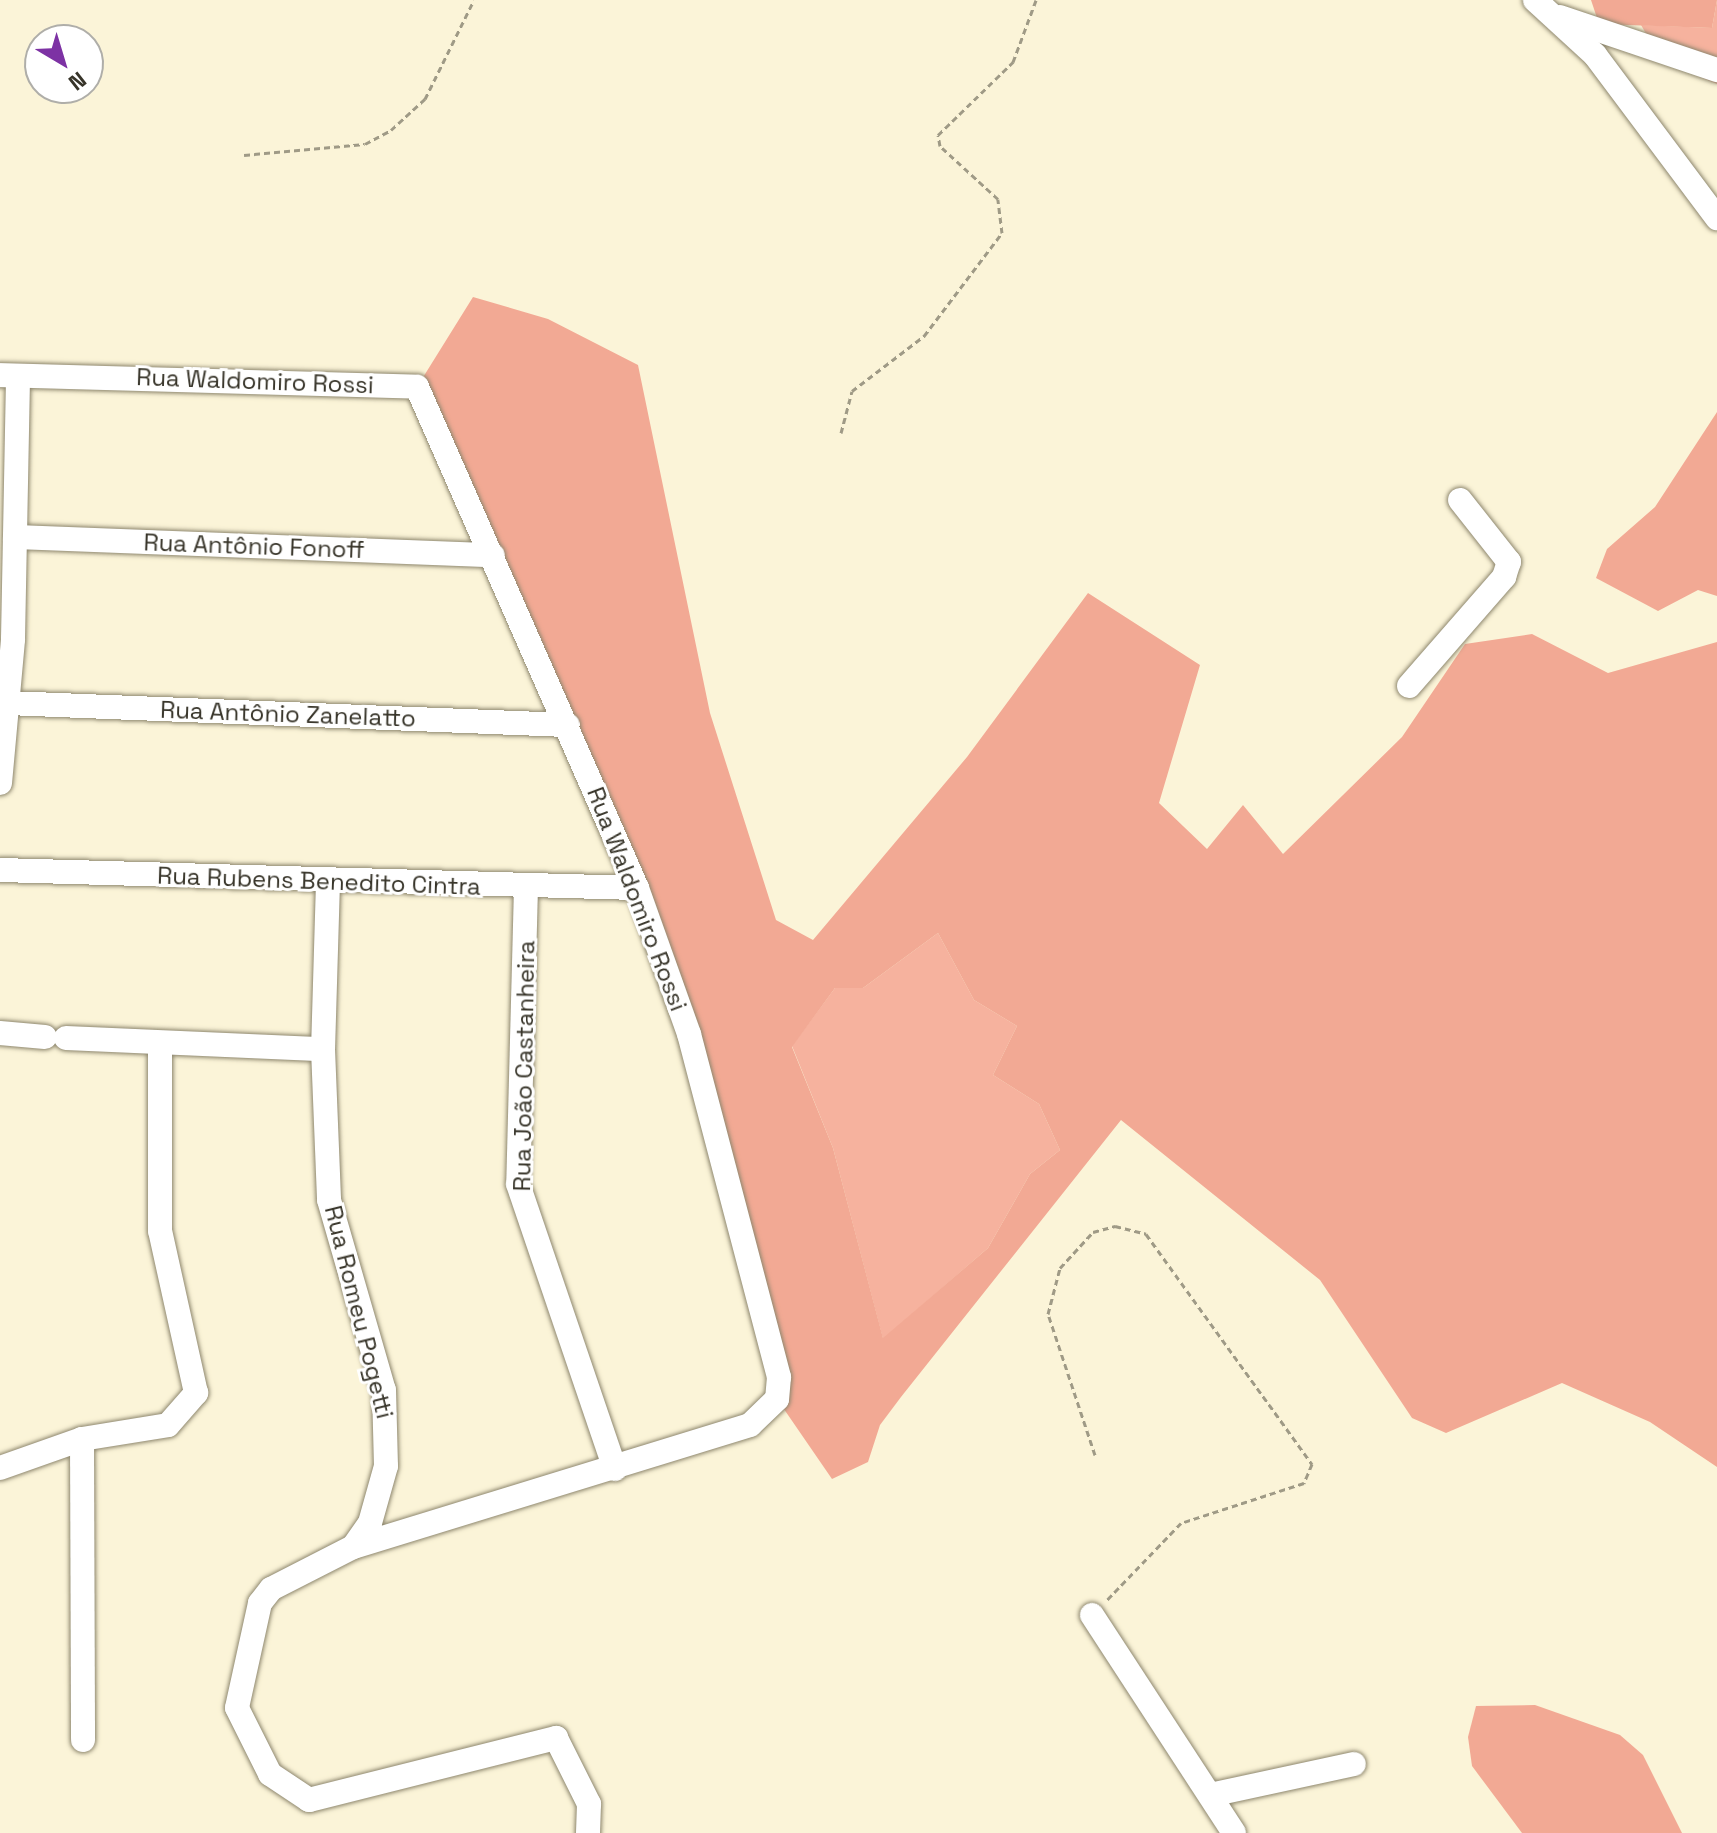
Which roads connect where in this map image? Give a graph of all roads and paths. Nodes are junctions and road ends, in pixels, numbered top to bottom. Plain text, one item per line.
1 (474, 0) edge
2 (1036, 0) edge
3 (1535, 0) edge
4 (1555, 15) junction
5 (1717, 70) edge
6 (244, 155) dead end
7 (1717, 218) edge
8 (9, 375) edge
9 (841, 433) dead end
10 (1460, 500) dead end
11 (15, 537) junction
12 (493, 555) junction
13 (1409, 686) dead end
14 (7, 703) junction
15 (568, 725) junction
16 (0, 783) edge
17 (0, 870) edge
18 (328, 882) junction
19 (526, 887) junction
20 (637, 888) junction
21 (0, 1033) edge
22 (160, 1044) junction
23 (323, 1049) junction
24 (82, 1439) junction
25 (1095, 1455) dead end
26 (0, 1468) edge
27 (615, 1469) junction
28 (353, 1547) junction
29 (1092, 1615) joint
30 (83, 1740) dead end
31 (1354, 1764) dead end
32 (1215, 1794) junction
33 (588, 1833) edge
34 (1234, 1833) edge

1 - 6 path
2 - 9 path
3 - 4 street
4 - 5 street
4 - 7 street
8 - 11 street
8 - 12 street, Rua Waldomiro Rossi
10 - 13 street
11 - 12 street, Rua Antônio Fonoff
11 - 14 street
12 - 15 street, Rua Waldomiro Rossi
14 - 15 street, Rua Antônio Zanelatto
14 - 16 street
15 - 20 street, Rua Waldomiro Rossi
17 - 18 street, Rua Rubens Benedito Cintra
18 - 19 street, Rua Rubens Benedito Cintra
18 - 23 street, Rua Romeu Pogetti
19 - 20 street, Rua Rubens Benedito Cintra
19 - 27 street, Rua João Castanheira
20 - 27 street, Rua Waldomiro Rossi
21 - 22 street
22 - 23 street
22 - 24 street
23 - 28 street, Rua Romeu Pogetti
24 - 26 street
24 - 30 street
25 - 29 path
27 - 28 street, Rua Waldomiro Rossi
28 - 33 street
29 - 32 street
31 - 32 street
32 - 34 street

